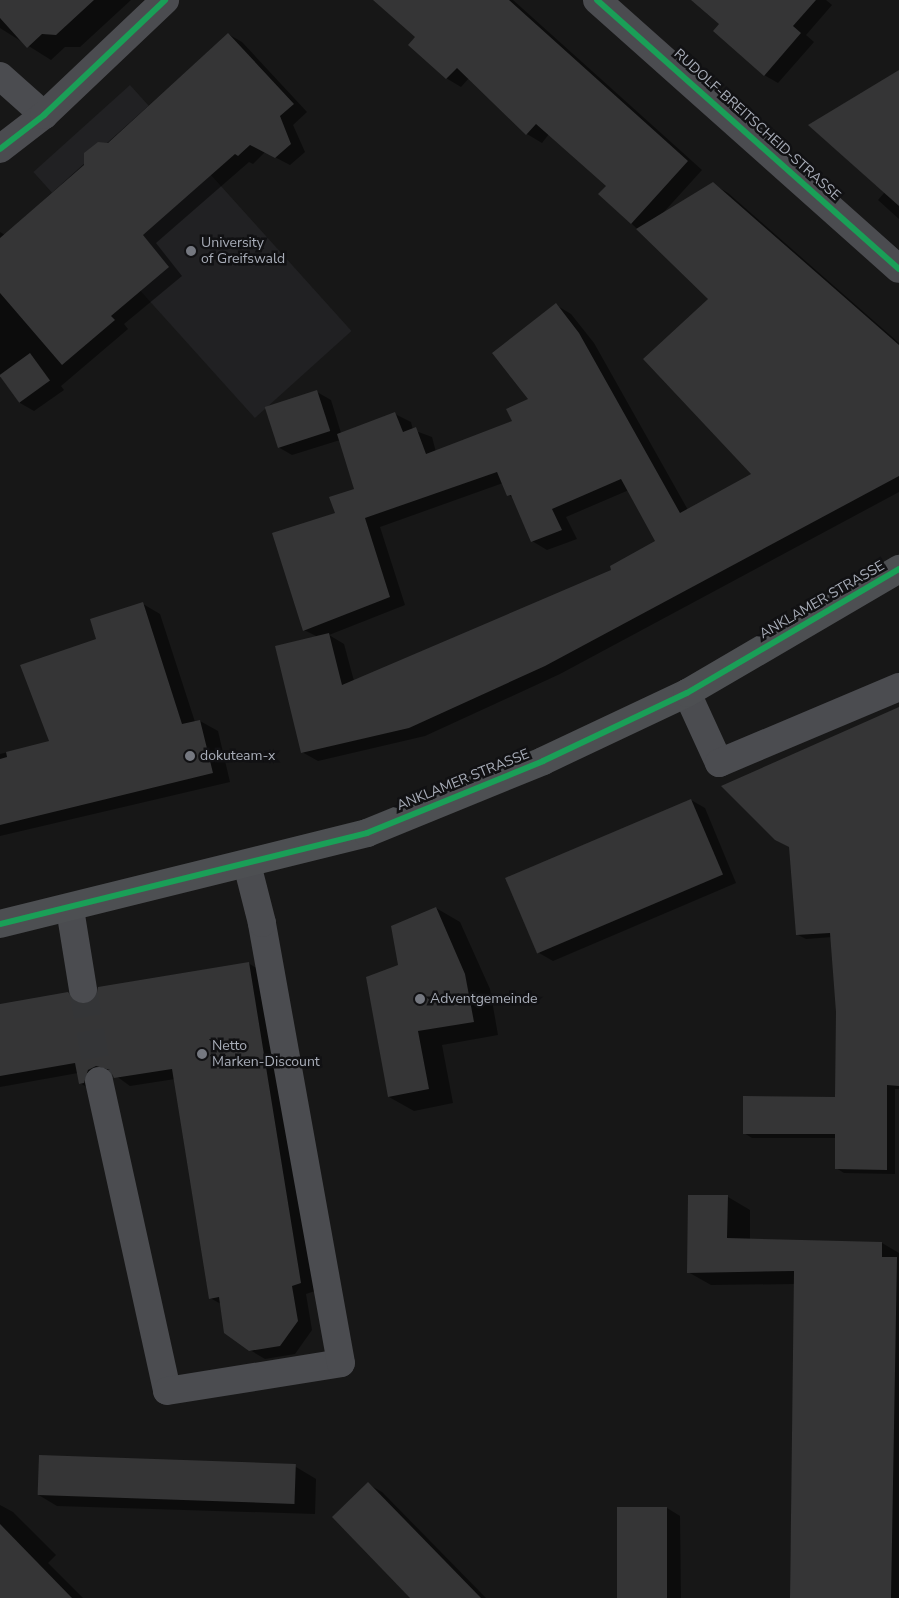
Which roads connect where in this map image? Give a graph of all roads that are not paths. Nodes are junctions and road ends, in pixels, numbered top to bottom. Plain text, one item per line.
1 (165, 0) edge
2 (597, 0) edge
3 (0, 76) edge
4 (44, 115) junction
5 (0, 149) edge
6 (899, 269) edge
7 (899, 569) edge
8 (899, 687) edge
9 (687, 693) junction
10 (247, 864) junction
11 (70, 909) junction
12 (0, 924) edge
13 (83, 989) tunnel mouth
14 (99, 1080) tunnel mouth

1 - 4 street
2 - 6 street, RUDOLF-BREITSCHEID-STRASSE
3 - 4 street
4 - 5 street
7 - 9 main road, ANKLAMER STRASSE
8 - 9 street
9 - 10 main road, ANKLAMER STRASSE
10 - 11 main road, ANKLAMER STRASSE
10 - 14 street
11 - 12 main road, ANKLAMER STRASSE
11 - 13 street

